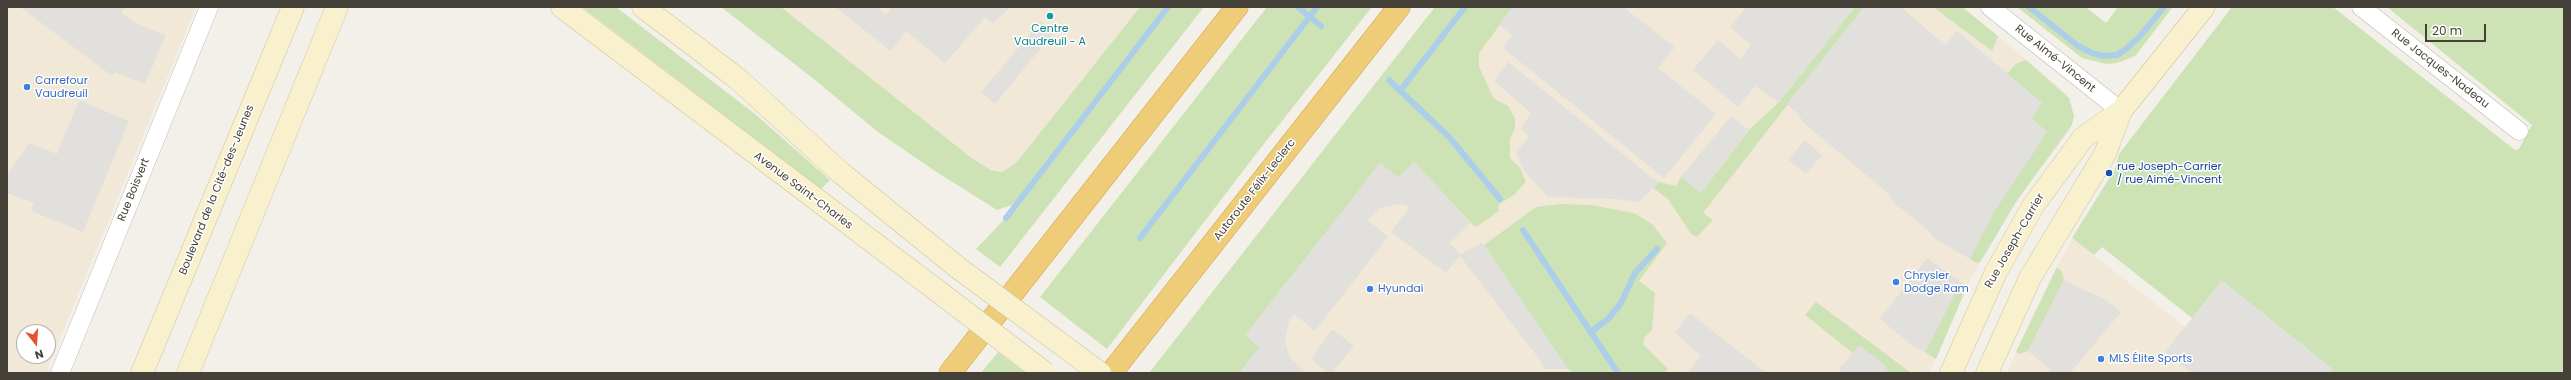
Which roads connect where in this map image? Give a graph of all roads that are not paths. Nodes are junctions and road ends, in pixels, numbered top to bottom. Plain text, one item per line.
1 (209, 7) edge
2 (293, 7) edge
3 (337, 7) edge
4 (562, 7) edge
5 (643, 7) edge
6 (1237, 7) edge
7 (1399, 7) edge
8 (1990, 7) edge
9 (2204, 7) edge
10 (2360, 7) edge
11 (2121, 111) junction
12 (2519, 131) dead end
13 (60, 373) edge
14 (142, 373) edge
15 (188, 373) edge
16 (950, 373) edge
17 (1045, 373) edge
18 (1100, 373) edge
19 (1111, 373) edge
20 (1951, 373) edge
21 (1987, 373) edge

1 - 13 street, Rue Boisvert
2 - 14 main road, Boulevard de la Cité-des-Jeunes
3 - 15 main road
4 - 17 main road, Avenue Saint-Charles, bridge
5 - 18 main road, bridge
6 - 16 highway
7 - 19 highway, Autoroute Félix-Leclerc
8 - 11 street, Rue Aimé-Vincent
9 - 11 main road, Rue Joseph-Carrier
10 - 12 street, Rue Jacques-Nadeau
11 - 20 main road, Rue Joseph-Carrier
11 - 21 main road, Rue Joseph-Carrier

